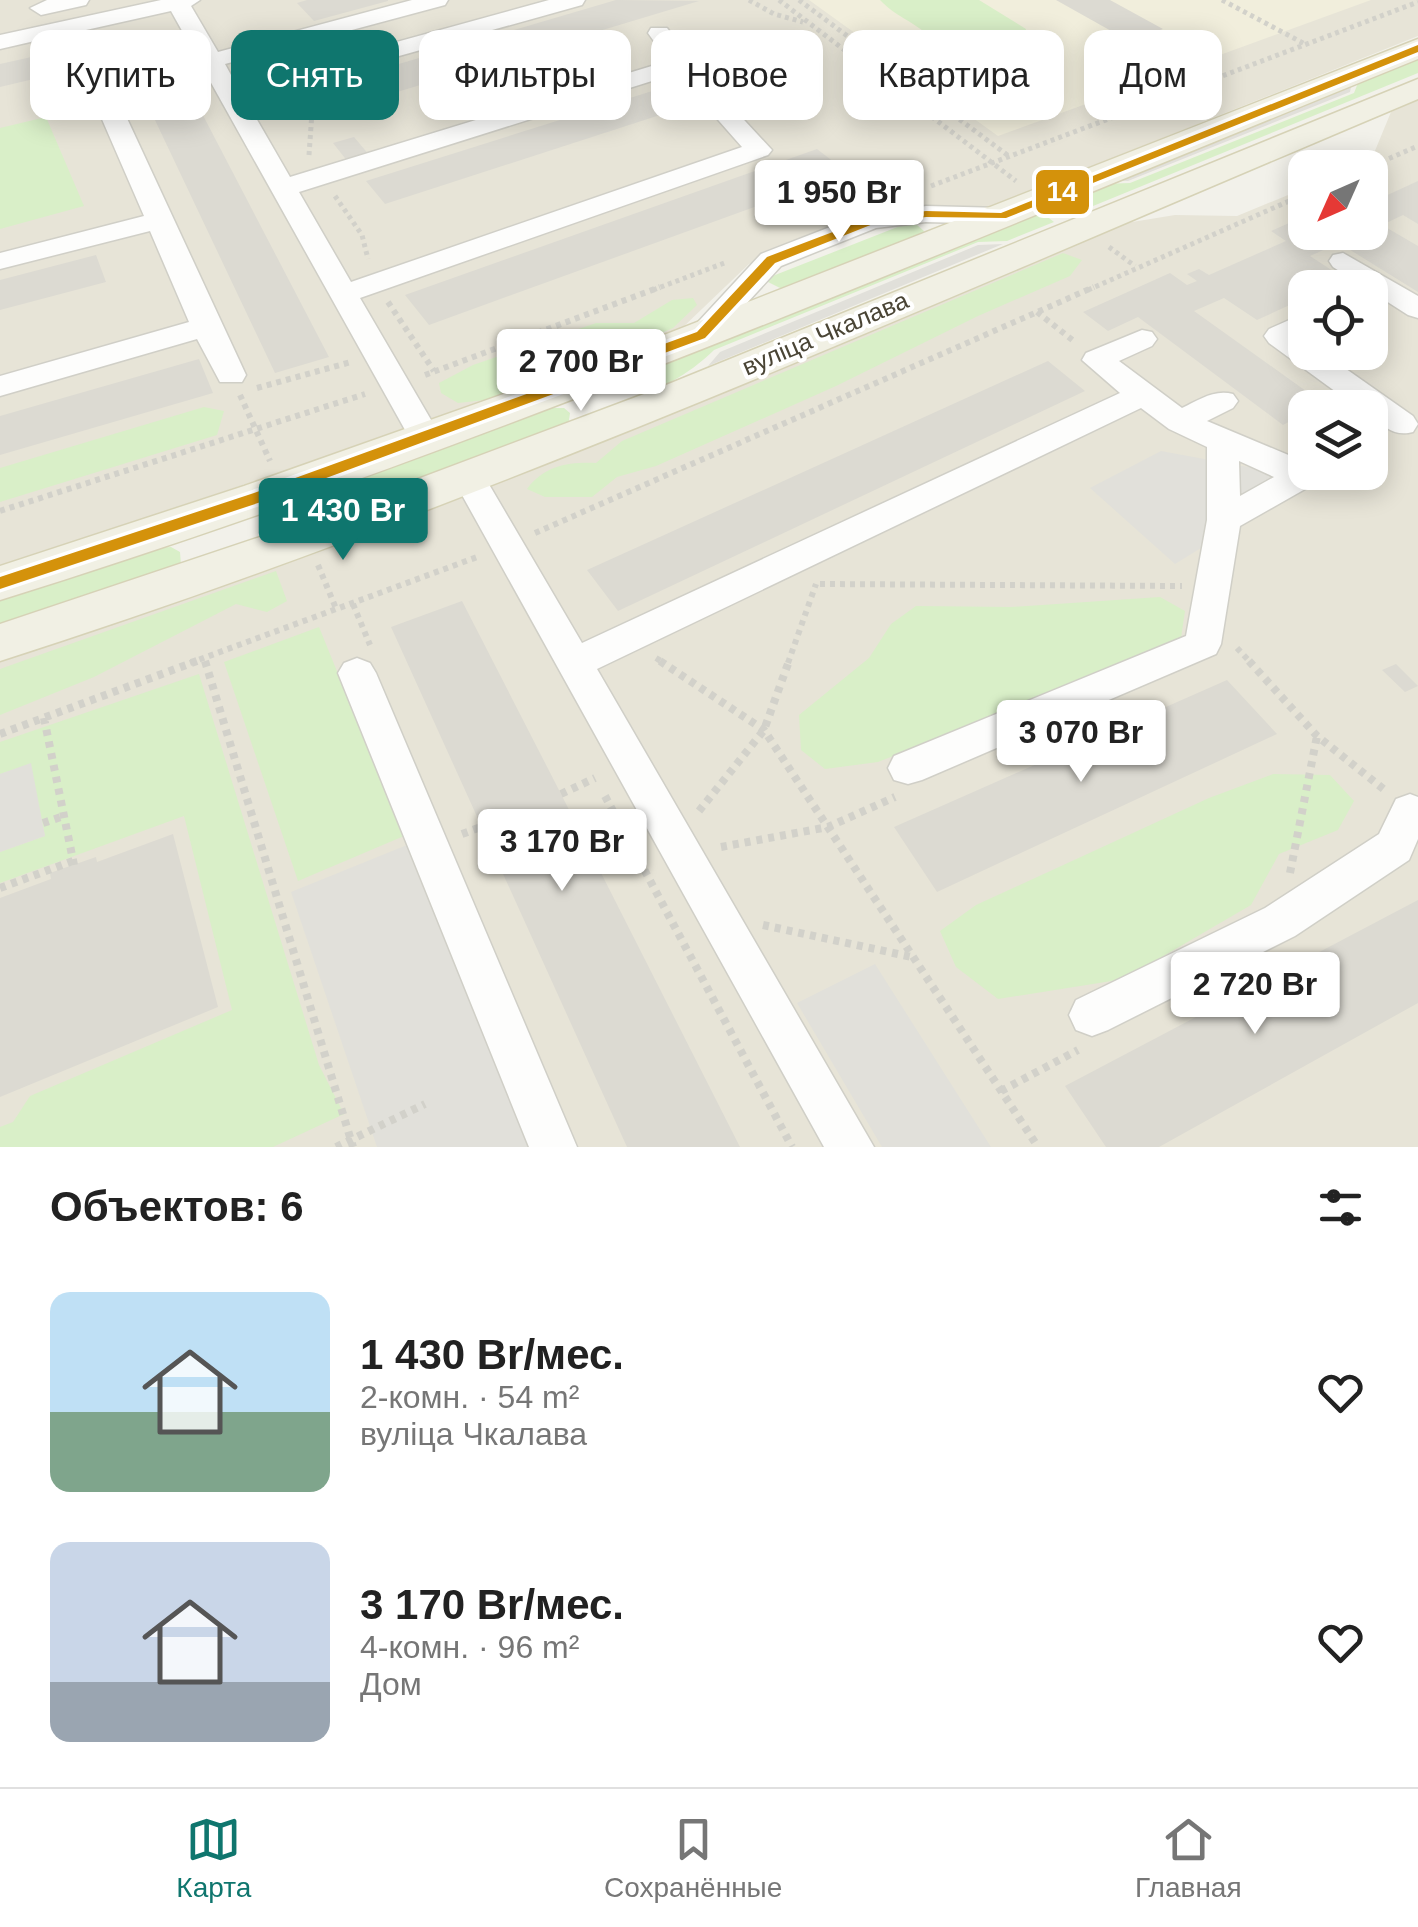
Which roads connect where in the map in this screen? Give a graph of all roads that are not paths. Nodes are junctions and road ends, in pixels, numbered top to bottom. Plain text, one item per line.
1 (437, 0) edge
2 (574, 0) edge
3 (184, 1) edge
4 (39, 4) edge
5 (67, 19) edge
6 (197, 30) edge
7 (0, 42) edge
8 (399, 48) edge
9 (1418, 48) edge
10 (211, 61) joint
11 (651, 74) edge
12 (1418, 88) edge
13 (231, 95) edge
14 (245, 120) edge
15 (731, 120) edge
16 (283, 188) junction
17 (160, 220) junction
18 (0, 261) edge
19 (1343, 261) dead end
20 (344, 294) junction
21 (1418, 308) edge
22 (206, 327) junction
23 (1142, 339) dead end
24 (622, 366) junction
25 (1332, 370) edge
26 (0, 386) edge
27 (238, 389) road end
28 (1142, 396) junction
29 (533, 398) junction
30 (1222, 401) dead end
31 (658, 403) junction
32 (1410, 420) edge
33 (1180, 422) junction
34 (425, 437) junction
35 (568, 438) junction
36 (1223, 444) junction
37 (1288, 468) edge
38 (468, 477) junction
39 (1288, 484) edge
40 (267, 486) junction
41 (1224, 520) junction
42 (145, 535) junction
43 (297, 548) junction
44 (0, 583) edge
45 (164, 586) junction
46 (0, 644) edge
47 (574, 663) junction
48 (357, 673) dead end
49 (903, 782) road end
50 (1415, 810) edge
51 (1092, 1014) dead end
52 (554, 1147) edge
53 (850, 1147) edge

1 - 10 street
2 - 8 street
3 - 5 street
3 - 6 street
4 - 5 street
4 - 5 street
5 - 7 street
5 - 17 street
9 - 24 main road, вуліца Чкалава
10 - 13 street
11 - 16 street
12 - 31 main road, вуліца Чкалава
14 - 16 street
15 - 20 street
16 - 20 street
17 - 18 street
17 - 22 street
19 - 21 street
20 - 34 street
22 - 26 street
22 - 27 street
23 - 28 street
24 - 29 main road, вуліца Чкалава
24 - 31 main road
25 - 32 street
28 - 33 street
28 - 47 street
29 - 34 main road, вуліца Чкалава
29 - 35 main road
30 - 33 street
31 - 35 main road, вуліца Чкалава
33 - 36 street
34 - 40 main road, вуліца Чкалава
35 - 38 main road, вуліца Чкалава
36 - 37 street
36 - 41 street
38 - 43 main road, вуліца Чкалава
38 - 47 street
39 - 41 street
40 - 42 main road, вуліца Чкалава
40 - 43 main road
41 - 49 street
42 - 44 main road, вуліца Чкалава
42 - 45 main road
43 - 45 main road, вуліца Чкалава
45 - 46 main road, вуліца Чкалава
47 - 53 street
48 - 52 street
50 - 51 street

